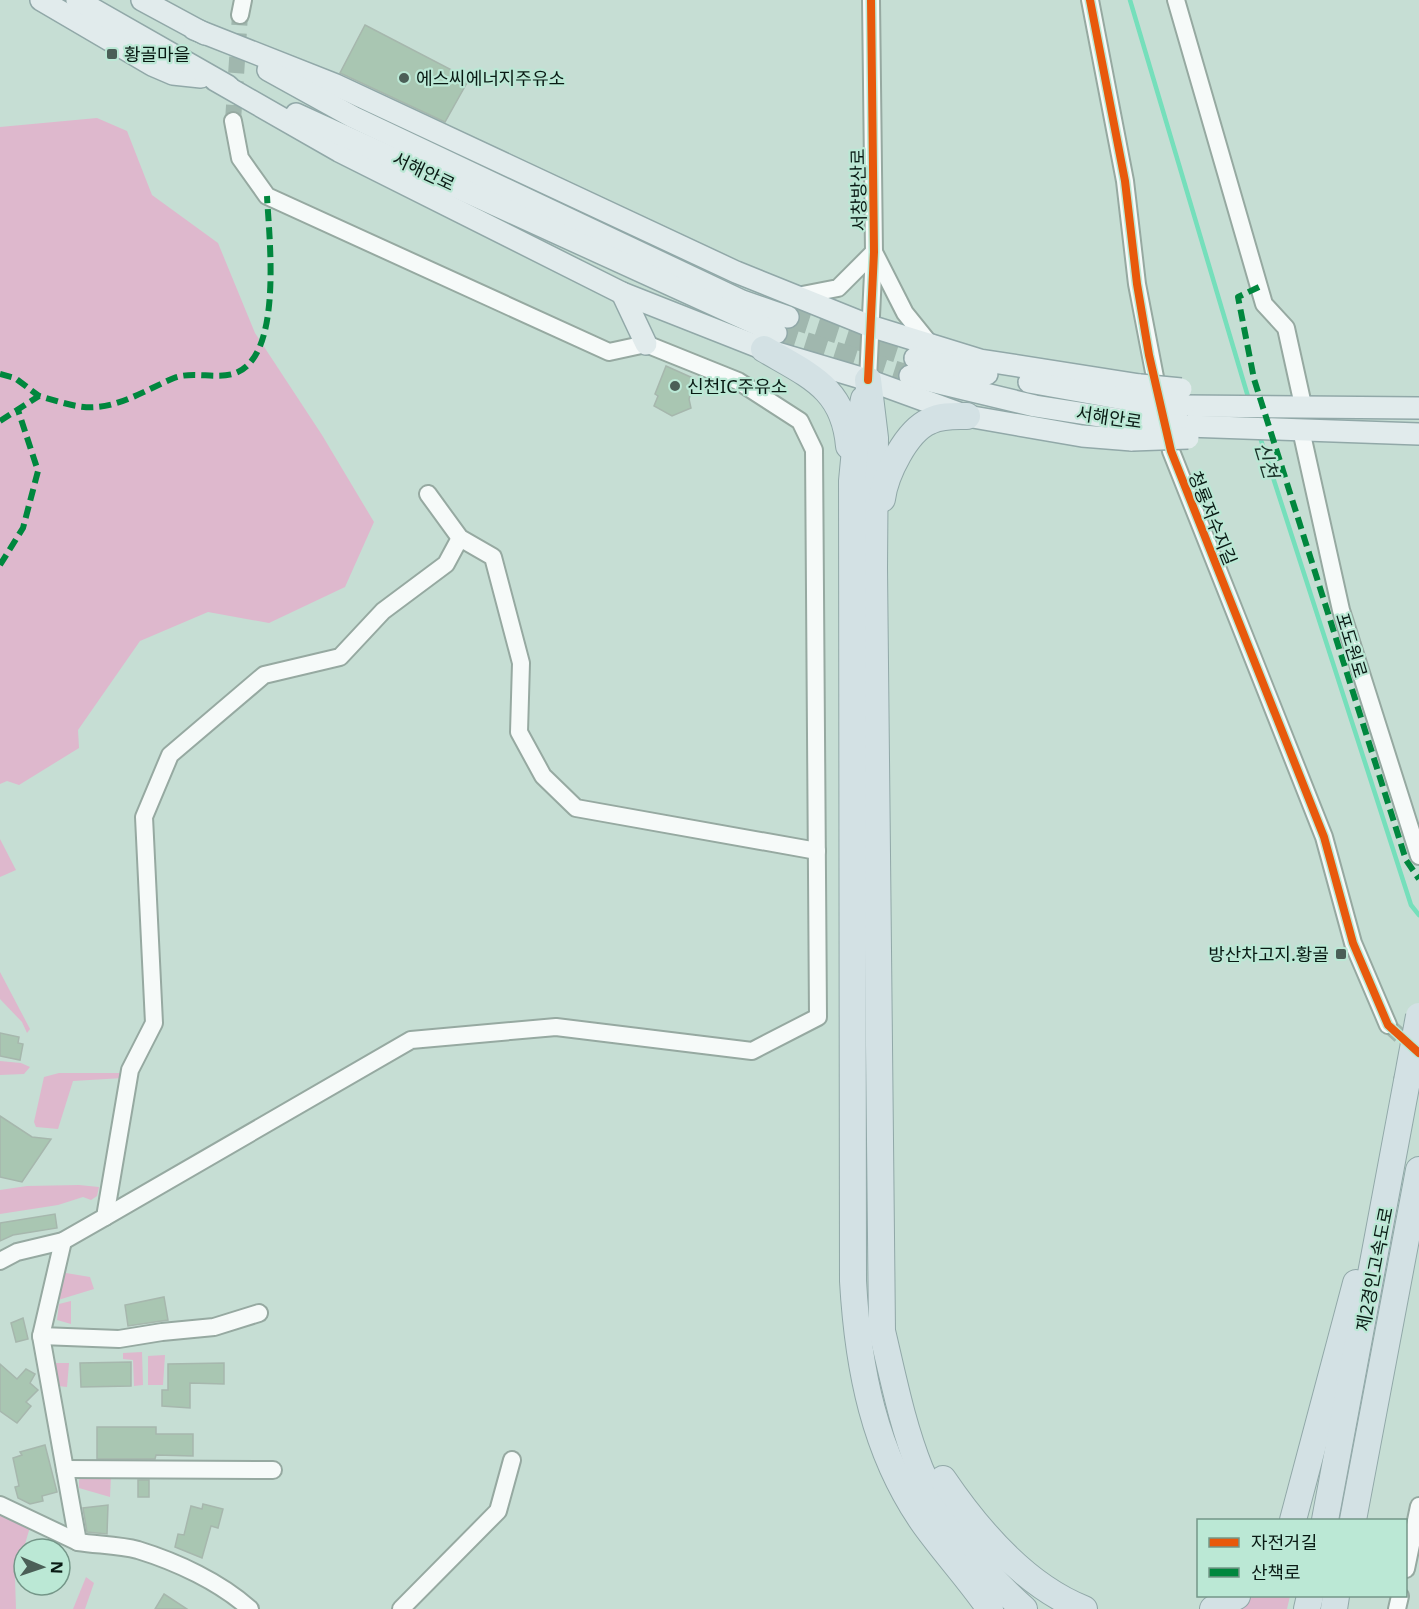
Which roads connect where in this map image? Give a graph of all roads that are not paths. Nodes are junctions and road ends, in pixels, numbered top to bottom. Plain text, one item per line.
1 (41, 0) edge
2 (77, 0) edge
3 (142, 0) edge
4 (871, 0) edge
5 (1090, 0) edge
6 (1176, 0) edge
7 (194, 28) junction
8 (213, 79) junction
9 (233, 121) tunnel mouth
10 (874, 252) junction
11 (622, 293) junction
12 (797, 296) junction
13 (870, 326) junction
14 (776, 333) junction
15 (646, 344) junction
16 (918, 360) junction
17 (868, 380) junction
18 (1304, 405) junction
19 (1419, 408) edge
20 (1134, 412) junction
21 (1185, 415) junction
22 (967, 416) junction
23 (1296, 430) junction
24 (1419, 434) edge
25 (852, 481) junction
26 (428, 494) dead end
27 (460, 538) junction
28 (874, 568) junction
29 (817, 851) junction
30 (1419, 856) edge
31 (1419, 1016) edge
32 (1388, 1025) tunnel mouth
33 (1397, 1142) junction
34 (1419, 1170) edge
35 (105, 1217) junction
36 (63, 1241) junction
37 (0, 1261) edge
38 (260, 1313) dead end
39 (41, 1336) junction
40 (902, 1419) junction
41 (512, 1460) dead end
42 (65, 1469) junction
43 (273, 1470) dead end
44 (0, 1505) edge
45 (1419, 1506) edge
46 (1294, 1519) edge
47 (1325, 1519) edge
48 (1353, 1519) edge
49 (78, 1542) junction
50 (1407, 1564) edge
51 (963, 1571) junction
52 (1235, 1597) edge
53 (250, 1609) edge
54 (400, 1609) edge
55 (990, 1609) edge
56 (1006, 1609) edge
57 (1024, 1609) edge
58 (1084, 1609) edge
59 (1213, 1609) edge

1 - 8 main road
2 - 8 main road, 서해안로
3 - 7 main road, 서해안로
4 - 10 street, 서창방산로
5 - 32 street, 청룡저수지길
6 - 18 street
7 - 12 main road
7 - 14 main road, 서해안로
8 - 11 main road
8 - 14 main road, 서해안로
9 - 15 street
10 - 12 street
10 - 13 street, 서창방산로
10 - 16 street
11 - 14 main road
11 - 15 main road
12 - 13 main road
13 - 16 main road
13 - 17 street, 서창방산로
14 - 17 main road
14 - 25 highway
15 - 29 street
16 - 20 main road
16 - 20 main road, 서해안로
17 - 22 main road
17 - 25 highway
17 - 28 highway
18 - 19 main road, 서해안로
18 - 21 main road, 서해안로
20 - 21 main road, bridge
20 - 21 main road, 서해안로, bridge
20 - 22 main road
21 - 23 main road
22 - 28 highway
23 - 24 main road
23 - 30 street, 포도원로
25 - 51 highway
26 - 27 street
27 - 29 street
27 - 35 street
28 - 40 highway
29 - 35 street
31 - 33 highway, 제2경인고속도로, bridge
33 - 46 highway
33 - 47 highway, 제2경인고속도로
34 - 48 highway, 제2경인고속도로
35 - 36 street
36 - 37 street
36 - 39 street
38 - 39 street
39 - 42 street
40 - 57 highway
40 - 58 highway
41 - 54 street
42 - 43 street
42 - 49 street
44 - 49 street
45 - 50 street
49 - 53 street
51 - 55 highway
51 - 56 highway
52 - 59 highway

